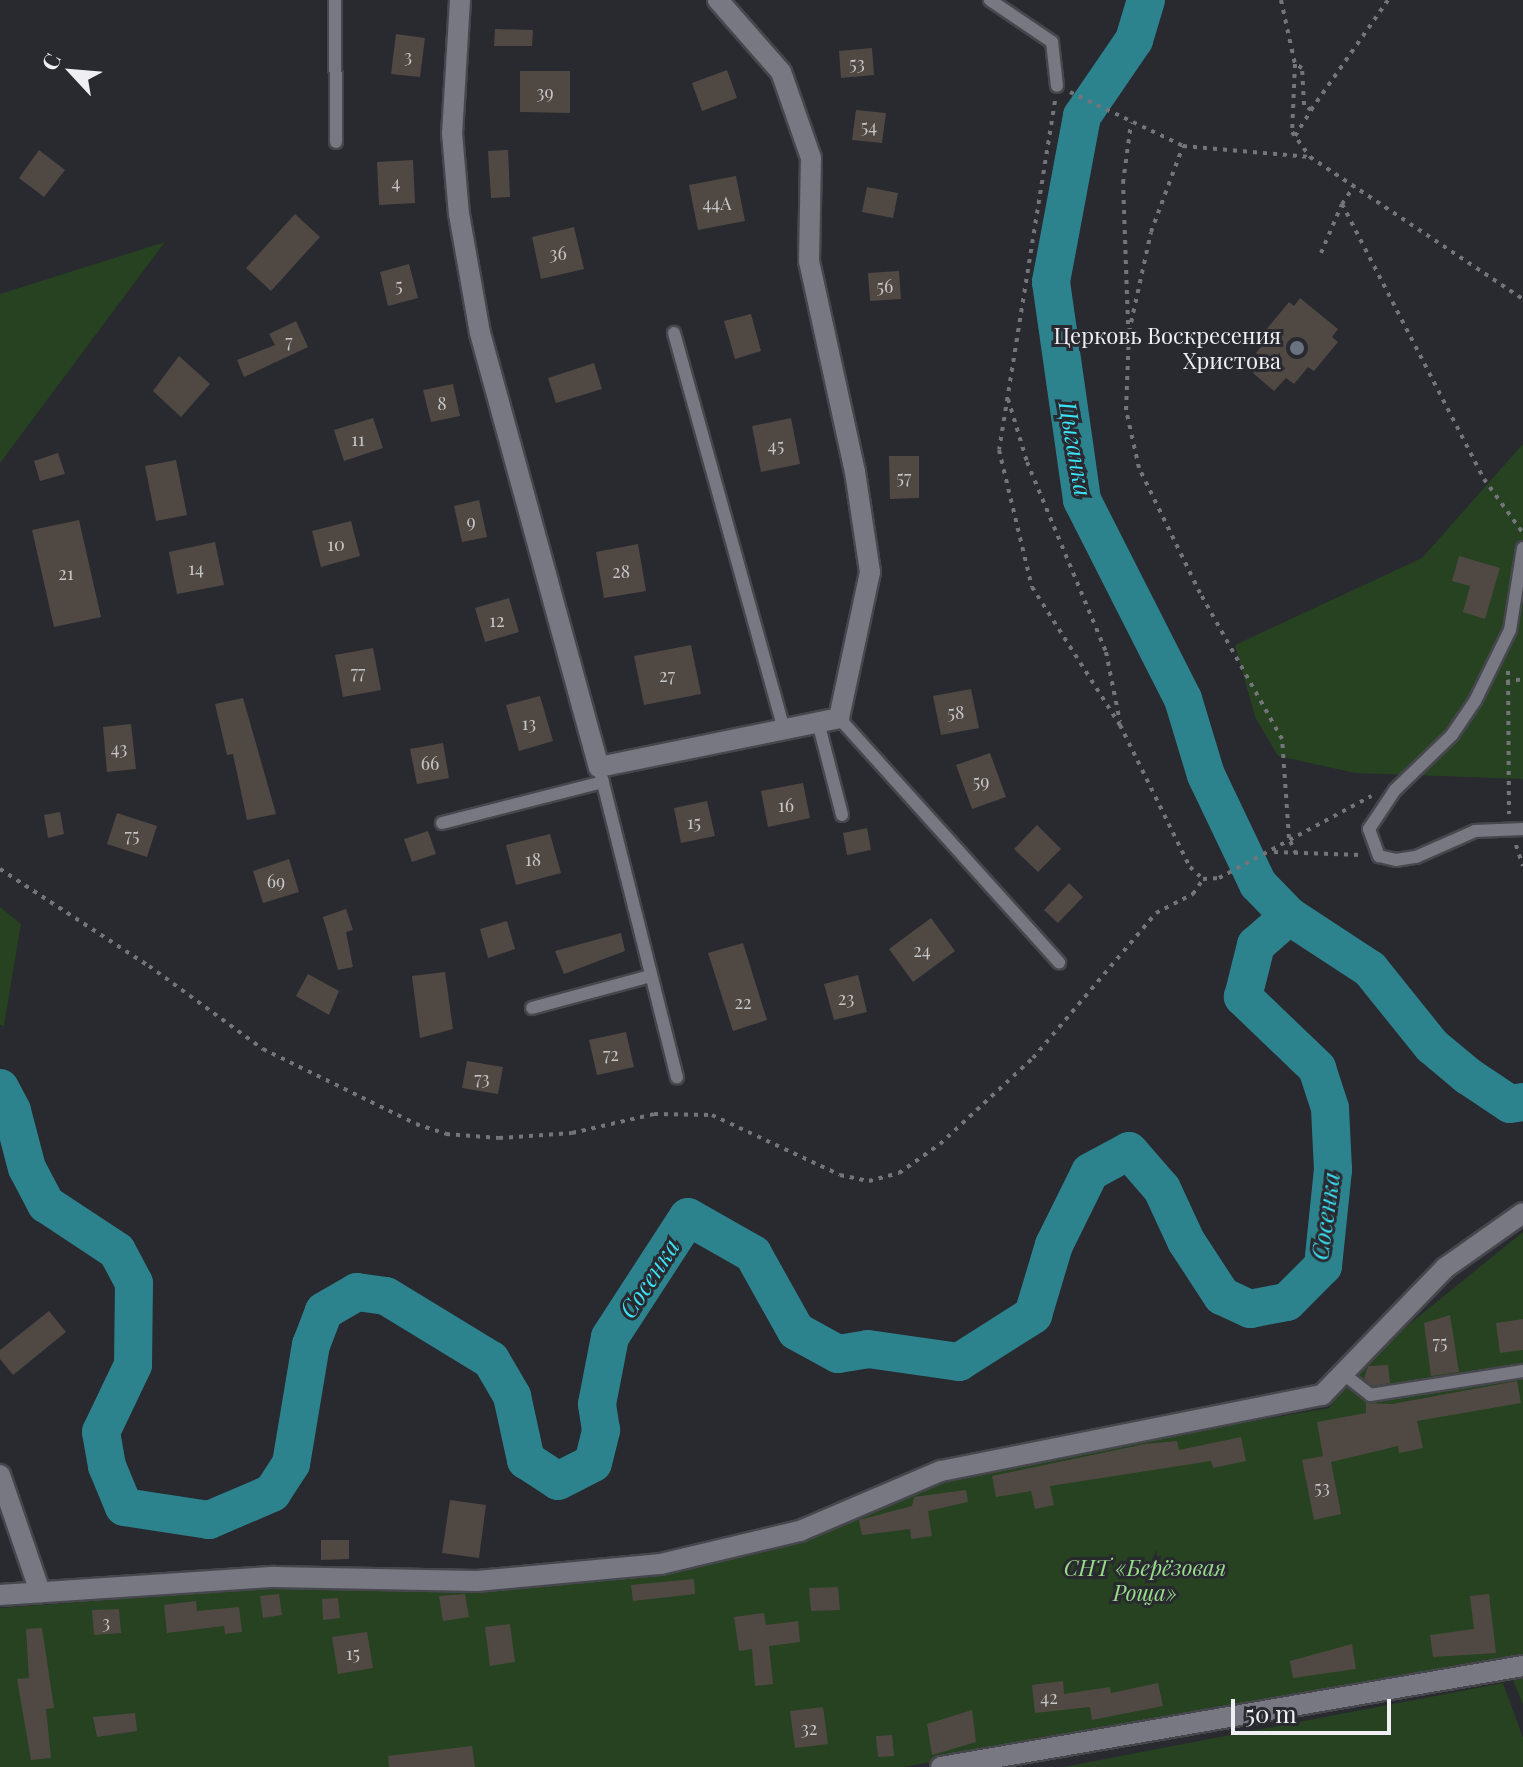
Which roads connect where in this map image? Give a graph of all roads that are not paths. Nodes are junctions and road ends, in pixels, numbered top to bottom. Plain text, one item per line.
1 (335, 0) edge
2 (460, 0) edge
3 (718, 0) edge
4 (990, 0) edge
5 (1057, 86) road end
6 (336, 142) dead end
7 (674, 333) dead end
8 (1523, 548) edge
9 (839, 718) junction
10 (818, 722) junction
11 (784, 729) junction
12 (601, 775) junction
13 (842, 815) dead end
14 (442, 823) dead end
15 (1523, 829) edge
16 (1059, 962) dead end
17 (651, 976) junction
18 (532, 1008) dead end
19 (677, 1077) dead end
20 (1523, 1213) edge
21 (1523, 1371) edge
22 (1341, 1372) junction
23 (0, 1475) edge
24 (40, 1592) junction
25 (0, 1595) edge
26 (1523, 1666) edge
27 (941, 1767) edge

1 - 6 lane
2 - 12 street
3 - 9 street
4 - 5 lane
7 - 11 lane
8 - 15 lane
9 - 10 street
9 - 16 lane
10 - 11 street
10 - 13 lane
11 - 12 street
12 - 14 lane
12 - 17 lane
17 - 18 lane
17 - 19 lane
20 - 22 street
21 - 22 lane
22 - 24 street
23 - 24 street
24 - 25 street
26 - 27 street

